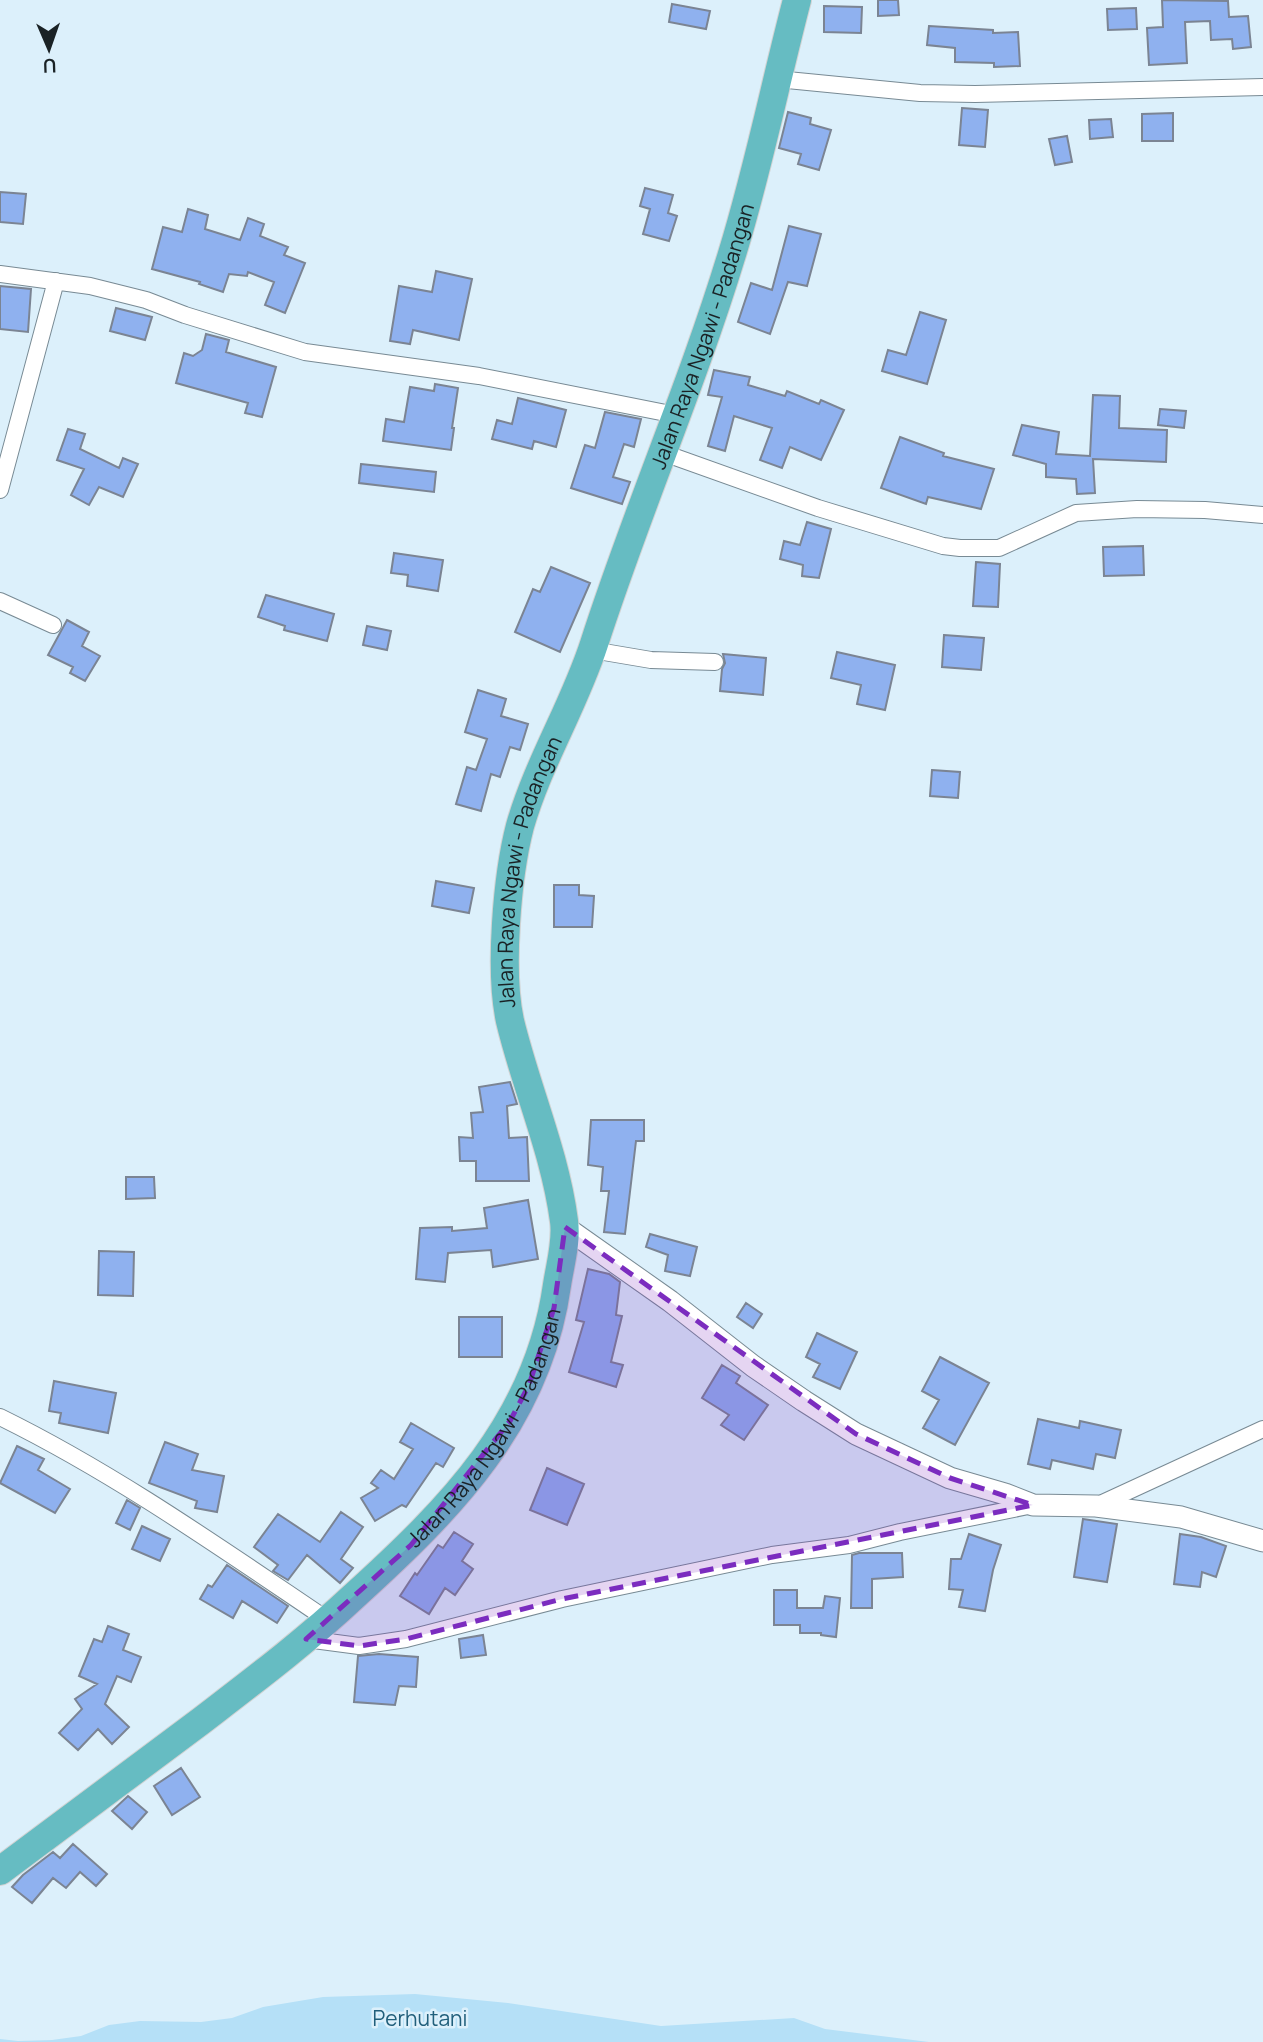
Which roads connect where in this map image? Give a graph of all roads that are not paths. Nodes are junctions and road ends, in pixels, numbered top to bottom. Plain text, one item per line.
1 (797, 0) edge
2 (777, 79) junction
3 (1263, 87) edge
4 (0, 274) edge
5 (56, 282) junction
6 (676, 415) junction
7 (661, 452) junction
8 (0, 490) edge
9 (1263, 515) edge
10 (0, 601) edge
11 (53, 625) dead end
12 (592, 650) junction
13 (715, 662) dead end
14 (565, 1227) junction
15 (0, 1417) edge
16 (1263, 1429) edge
17 (1033, 1505) junction
18 (1096, 1506) junction
19 (1263, 1541) edge
20 (329, 1621) junction
21 (306, 1639) junction
22 (0, 1871) edge

1 - 2 highway, Jalan Raya Ngawi - Padangan
2 - 3 street
2 - 6 highway, Jalan Raya Ngawi - Padangan
4 - 5 street
5 - 6 street
5 - 8 street
6 - 7 highway, Jalan Raya Ngawi - Padangan
7 - 9 street
7 - 12 highway, Jalan Raya Ngawi - Padangan
10 - 11 street
12 - 13 street
12 - 14 highway, Jalan Raya Ngawi - Padangan
14 - 17 street
14 - 20 highway, Jalan Raya Ngawi - Padangan
15 - 20 street
16 - 18 street
17 - 18 street
17 - 21 street
18 - 19 street
20 - 21 highway, Jalan Raya Ngawi - Padangan
21 - 22 highway, Jalan Raya Ngawi - Padangan

